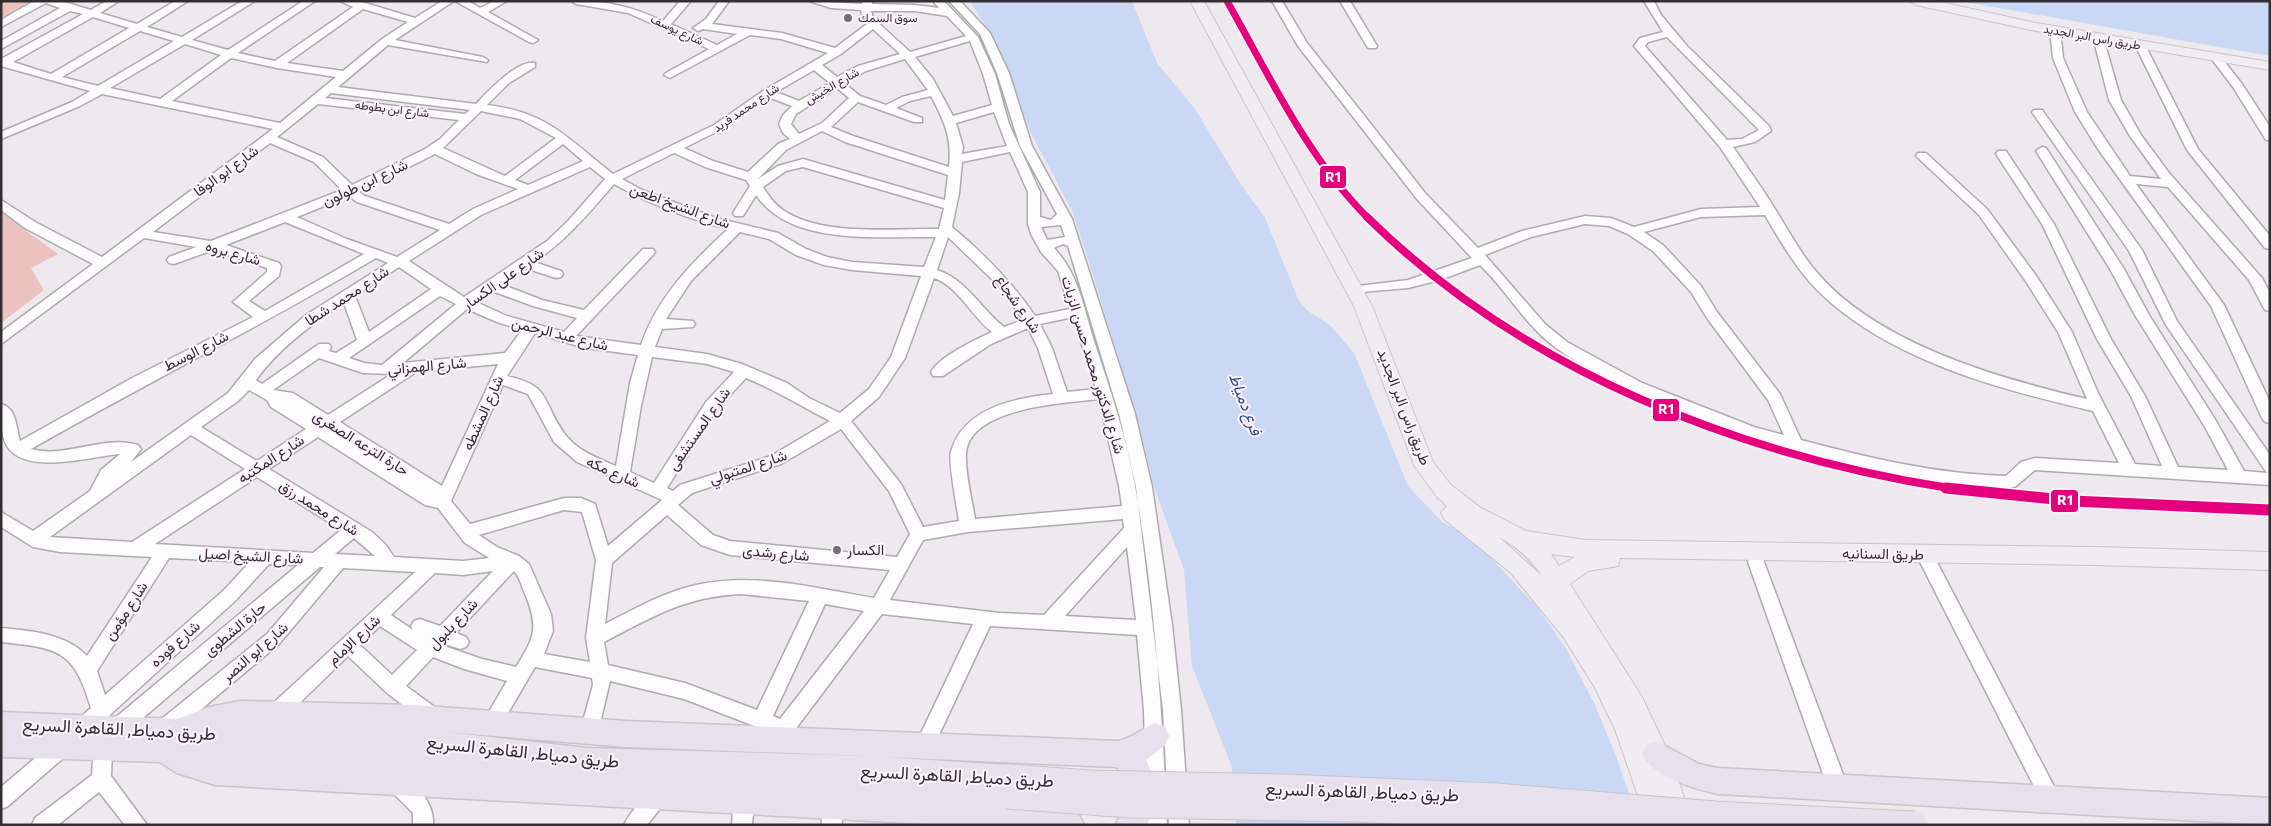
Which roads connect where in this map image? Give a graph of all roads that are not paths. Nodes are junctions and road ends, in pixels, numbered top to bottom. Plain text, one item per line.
1 (42, 1) edge
2 (49, 1) edge
3 (81, 1) edge
4 (114, 1) edge
5 (183, 1) edge
6 (250, 1) edge
7 (310, 1) edge
8 (345, 1) edge
9 (448, 1) edge
10 (460, 1) edge
11 (502, 1) edge
12 (576, 1) edge
13 (686, 1) edge
14 (724, 1) edge
15 (815, 1) edge
16 (938, 1) edge
17 (1188, 1) edge
18 (1197, 1) edge
19 (1277, 1) edge
20 (1345, 1) edge
21 (1649, 1) edge
22 (1916, 1) edge
23 (1936, 1) edge
24 (371, 5) edge
25 (866, 5) edge
26 (954, 5) edge
27 (69, 7) junction
28 (101, 8) junction
29 (480, 12) junction
30 (91, 14) junction
31 (415, 21) junction
32 (149, 22) junction
33 (1, 24) edge
34 (666, 24) junction
35 (873, 24) junction
36 (702, 26) junction
37 (138, 28) junction
38 (2055, 30) junction
39 (683, 32) junction
40 (746, 33) junction
41 (1670, 33) junction
42 (192, 34) junction
43 (974, 37) junction
44 (2098, 37) junction
45 (533, 40) dead end
46 (182, 41) junction
47 (386, 41) junction
48 (2140, 45) junction
49 (1, 46) edge
50 (1372, 46) dead end
51 (238, 48) junction
52 (718, 50) junction
53 (837, 52) junction
54 (228, 54) junction
55 (907, 55) junction
56 (287, 58) junction
57 (2216, 58) junction
58 (483, 60) dead end
59 (2270, 62) edge
60 (2, 63) edge
61 (277, 65) junction
62 (531, 65) dead end
63 (815, 66) junction
64 (2270, 66) edge
65 (349, 72) junction
66 (670, 75) dead end
67 (52, 78) junction
68 (836, 83) junction
69 (329, 89) junction
70 (101, 90) junction
71 (935, 92) junction
72 (767, 93) junction
73 (856, 98) junction
74 (316, 100) junction
75 (163, 102) junction
76 (799, 105) junction
77 (481, 107) junction
78 (998, 107) junction
79 (886, 110) junction
80 (2038, 112) dead end
81 (469, 118) junction
82 (918, 120) dead end
83 (950, 121) junction
84 (283, 127) junction
85 (822, 127) junction
86 (1, 136) edge
87 (2270, 137) edge
88 (270, 138) junction
89 (564, 138) junction
90 (796, 138) junction
91 (1724, 144) junction
92 (1013, 148) junction
93 (436, 149) junction
94 (675, 149) junction
95 (2042, 152) dead end
96 (2002, 154) dead end
97 (1922, 156) dead end
98 (591, 162) junction
99 (956, 166) junction
100 (612, 179) junction
101 (2127, 179) junction
102 (506, 181) junction
103 (752, 182) junction
104 (2173, 184) junction
105 (528, 189) junction
106 (350, 192) junction
107 (1, 204) edge
108 (951, 206) junction
109 (1770, 211) junction
110 (740, 213) dead end
111 (1063, 214) junction
112 (286, 217) junction
113 (1034, 218) junction
114 (738, 227) junction
115 (450, 229) junction
116 (945, 231) junction
117 (1633, 231) junction
118 (141, 234) junction
119 (1074, 244) junction
120 (2270, 244) edge
121 (212, 245) junction
122 (1046, 249) junction
123 (648, 252) dead end
124 (374, 254) junction
125 (1479, 256) junction
126 (174, 260) dead end
127 (102, 262) junction
128 (399, 262) junction
129 (526, 264) junction
130 (929, 272) junction
131 (556, 274) dead end
132 (490, 285) junction
133 (439, 290) junction
134 (1355, 290) junction
135 (348, 295) junction
136 (465, 304) junction
137 (2270, 307) edge
138 (1077, 312) junction
139 (588, 316) junction
140 (264, 317) junction
141 (1032, 321) junction
142 (656, 324) junction
143 (688, 324) dead end
144 (531, 328) junction
145 (1002, 332) junction
146 (566, 338) junction
147 (1, 339) edge
148 (365, 342) junction
149 (646, 352) junction
150 (509, 358) junction
151 (337, 359) junction
152 (410, 369) junction
153 (385, 370) junction
154 (744, 371) junction
155 (938, 372) dead end
156 (498, 379) junction
157 (246, 382) junction
158 (267, 393) junction
159 (1105, 393) junction
160 (1062, 399) junction
161 (2098, 407) junction
162 (2, 410) edge
163 (2270, 418) edge
164 (843, 421) junction
165 (323, 426) junction
166 (191, 428) junction
167 (1796, 445) junction
168 (18, 449) junction
169 (2270, 468) edge
170 (256, 469) junction
171 (2130, 470) junction
172 (2173, 473) junction
173 (622, 476) junction
174 (2240, 478) junction
175 (2270, 479) edge
176 (96, 495) junction
177 (666, 498) junction
178 (443, 502) junction
179 (1130, 512) junction
180 (1, 518) edge
181 (968, 526) junction
182 (353, 529) junction
183 (1133, 530) junction
184 (466, 532) junction
185 (918, 534) junction
186 (1522, 539) junction
187 (33, 540) junction
188 (133, 550) junction
189 (165, 551) junction
190 (1504, 554) junction
191 (265, 557) junction
192 (317, 560) junction
193 (510, 560) junction
194 (604, 560) junction
195 (1927, 560) junction
196 (339, 561) junction
197 (2270, 561) edge
198 (1756, 562) junction
199 (389, 564) junction
200 (901, 564) junction
201 (432, 566) junction
202 (2270, 573) edge
203 (1547, 585) junction
204 (819, 597) junction
205 (878, 606) junction
206 (379, 616) junction
207 (985, 618) junction
208 (1047, 624) junction
209 (420, 626) dead end
210 (1145, 628) junction
211 (1, 635) edge
212 (443, 635) junction
213 (595, 638) junction
214 (460, 642) dead end
215 (348, 646) junction
216 (430, 648) junction
217 (531, 659) junction
218 (87, 671) junction
219 (602, 673) junction
220 (520, 676) junction
221 (393, 687) junction
222 (275, 714) junction
223 (435, 718) junction
224 (1, 724) edge
225 (491, 724) junction
226 (101, 729) junction
227 (774, 729) junction
228 (589, 732) junction
229 (1155, 736) junction
230 (167, 738) junction
231 (1, 744) edge
232 (924, 746) junction
233 (61, 748) junction
234 (1118, 754) junction
235 (1656, 754) junction
236 (101, 779) junction
237 (394, 782) junction
238 (1843, 788) junction
239 (660, 796) junction
240 (1, 800) edge
241 (2051, 800) junction
242 (999, 803) edge
243 (743, 812) edge
244 (2270, 812) edge
245 (832, 815) edge
246 (926, 817) edge
247 (53, 821) edge
248 (1060, 823) edge
249 (137, 825) edge
250 (423, 825) edge
251 (634, 825) edge
252 (1131, 825) edge
253 (1157, 825) edge
254 (1179, 825) edge
255 (1662, 825) edge
256 (1681, 825) edge
257 (1843, 825) edge
258 (1914, 825) edge

1 - 33 street
2 - 27 street
3 - 28 street
4 - 28 street
5 - 32 street
6 - 42 street
7 - 51 street
8 - 24 street
9 - 31 street, شارع ابو الوفا
10 - 29 street
11 - 29 street
12 - 34 street, شارع يوسف
13 - 34 street
14 - 36 street
15 - 25 street
16 - 26 street, شارع الدكتور محمد حسن الزيات
17 - 190 main road, طريق راس البر الجديد
18 - 134 main road, طريق راس البر الجديد
19 - 125 street
20 - 50 street
21 - 41 street
22 - 38 main road, طريق راس البر الجديد
23 - 59 main road, طريق راس البر الجديد
24 - 31 street
24 - 56 street
25 - 26 street
25 - 35 street
26 - 43 street, شارع الدكتور محمد حسن الزيات
26 - 111 street, شارع الدكتور محمد حسن الزيات
27 - 30 street
27 - 49 street
28 - 30 street
28 - 32 street
29 - 45 street
30 - 37 street
30 - 60 street
31 - 47 street, شارع ابو الوفا
32 - 37 street
32 - 42 street
34 - 39 street, شارع يوسف
35 - 53 street, شارع محمد فريد
35 - 55 street, شارع المتبولي
36 - 39 street
36 - 40 street
37 - 46 street
37 - 67 street
38 - 44 main road, طريق راس البر الجديد
38 - 101 street
39 - 52 street, شارع يوسف
40 - 52 street
40 - 53 street
41 - 91 street
41 - 91 street
42 - 46 street
42 - 51 street
43 - 55 street, شارع الخيش
43 - 78 street, شارع الدكتور محمد حسن الزيات
44 - 48 main road, طريق راس البر الجديد
44 - 104 street
46 - 54 street
46 - 70 street
47 - 58 street
47 - 65 street, شارع ابو الوفا
48 - 57 main road, طريق راس البر الجديد
48 - 120 street
51 - 54 street
51 - 56 street
52 - 66 street
53 - 63 street, شارع محمد فريد
54 - 61 street
54 - 75 street
55 - 68 street, شارع الخيش
55 - 71 street, شارع المتبولي
56 - 61 street
56 - 65 street
57 - 64 main road, طريق راس البر الجديد
57 - 87 street
60 - 67 street
61 - 65 street
62 - 77 street, شارع ابن طولون
63 - 68 street
63 - 72 street, شارع محمد فريد
65 - 69 street, شارع ابو الوفا
67 - 70 street
68 - 73 street
68 - 76 street, شارع الخيش
69 - 74 street, شارع ابو الوفا
69 - 77 street, شارع الشيخ اطعن
70 - 75 street
70 - 86 street
71 - 79 street
71 - 83 street, شارع المتبولي
72 - 76 street
72 - 94 street, شارع محمد فريد
73 - 79 street
73 - 85 street
74 - 81 street, شارع ابن بطوطه
74 - 84 street, شارع ابو الوفا
75 - 84 street
76 - 90 street, شارع الخيش
77 - 81 street, شارع ابن طولون
77 - 89 street, شارع الشيخ اطعن
78 - 83 street
78 - 92 street, شارع الدكتور محمد حسن الزيات
79 - 82 street
80 - 169 street
81 - 93 street, شارع ابن طولون
83 - 99 street, شارع المتبولي
84 - 88 street, شارع ابو الوفا
85 - 90 street
85 - 99 street
88 - 106 street
88 - 118 street, شارع ابو الوفا
89 - 98 street, شارع الشيخ اطعن
89 - 102 street
90 - 103 street
91 - 109 street
92 - 99 street
92 - 113 street, شارع الدكتور محمد حسن الزيات
93 - 102 street
93 - 106 street, شارع ابن طولون
94 - 100 street, شارع محمد فريد
94 - 103 street
95 - 174 street
96 - 172 street
97 - 161 street
98 - 100 street, شارع الشيخ اطعن
98 - 105 street, شارع محمد شطا
99 - 108 street, شارع المتبولي
100 - 114 street, شارع الشيخ اطعن
100 - 129 street, شارع على الكسار
101 - 104 street
101 - 163 street
102 - 105 street
103 - 108 street
103 - 110 street
103 - 116 street
104 - 137 street
105 - 115 street, شارع محمد شطا
106 - 112 street, شارع ابن طولون
106 - 115 street
107 - 127 street
108 - 116 street, شارع المتبولي
109 - 117 street
109 - 161 street
111 - 113 street
111 - 119 street, شارع الدكتور محمد حسن الزيات
112 - 121 street, شارع ابن طولون
112 - 124 street, شارع عبد الرحمن
113 - 122 street, شارع الدكتور محمد حسن الزيات
114 - 130 street, شارع الشيخ اطعن
114 - 142 street
115 - 128 street, شارع محمد شطا
116 - 130 street, شارع المتبولي
116 - 141 street, شارع شجاع
117 - 125 street
117 - 167 street
118 - 121 street, شارع بروه
118 - 127 street, شارع ابو الوفا
119 - 122 street
119 - 254 street, شارع الدكتور محمد حسن الزيات
121 - 126 street, شارع ابن طولون
121 - 140 street, شارع بروه
122 - 138 street, شارع الدكتور محمد حسن الزيات
123 - 139 street
124 - 128 street, شارع عبد الرحمن
124 - 140 street, شارع الوسط
125 - 134 street
125 - 167 street
127 - 147 street, شارع ابو الوفا
128 - 133 street, شارع عبد الرحمن
128 - 135 street, شارع محمد شطا
129 - 131 street
129 - 132 street, شارع على الكسار
130 - 145 street
130 - 164 street, شارع المتبولي
132 - 136 street, شارع على الكسار
132 - 139 street
133 - 136 street, شارع عبد الرحمن
133 - 148 street
134 - 186 main road, طريق راس البر الجديد
135 - 148 street
135 - 157 street, شارع محمد شطا
136 - 144 street, شارع عبد الرحمن
136 - 153 street, شارع على الكسار
138 - 141 street
138 - 159 street, شارع الدكتور محمد حسن الزيات
139 - 146 street
140 - 168 street, شارع الوسط
141 - 145 street
141 - 160 street, شارع شجاع
142 - 143 street
142 - 149 street
144 - 146 street, شارع عبد الرحمن
144 - 150 street, شارع المشطه
145 - 155 street
146 - 149 street, شارع عبد الرحمن
148 - 151 street
149 - 154 street, شارع عبد الرحمن
149 - 173 street
150 - 152 street, شارع الهمزاني
150 - 156 street, شارع المشطه
151 - 153 street, شارع الهمزاني
151 - 158 street, شارع الهمزاني
152 - 153 street, شارع الهمزاني
152 - 165 street, شارع المكتبه
154 - 164 street, شارع عبد الرحمن
154 - 177 street, شارع المستشفى
156 - 173 street, شارع مكه
156 - 178 street, شارع المشطه
157 - 158 street, حارة الترعه الصغرى
157 - 166 street, شارع محمد شطا
158 - 165 street, حارة الترعه الصغرى
159 - 160 street
159 - 179 street, شارع الدكتور محمد حسن الزيات
160 - 181 street
161 - 171 street
162 - 168 street
164 - 177 street, شارع المتبولي
164 - 185 street
165 - 170 street, شارع المكتبه
165 - 178 street, حارة الترعه الصغرى
166 - 170 street, شارع محمد رزق
166 - 176 street, شارع محمد شطا
167 - 171 street
168 - 176 street
170 - 182 street, شارع محمد رزق
170 - 188 street, شارع المكتبه
171 - 172 street
172 - 174 street
173 - 177 street, شارع مكه
174 - 175 street
176 - 187 street, شارع محمد شطا
177 - 194 street, شارع المتبولي
177 - 200 street, شارع رشدى
178 - 184 street
179 - 181 street
179 - 183 street, شارع الدكتور محمد حسن الزيات
180 - 187 street, شارع الشيخ اصيل
181 - 185 street
182 - 192 street, حارة الشطوى
182 - 199 street, شارع محمد رزق
183 - 208 street
183 - 210 street, شارع الدكتور محمد حسن الزيات
184 - 193 street
184 - 194 street
185 - 200 street
186 - 190 main road
186 - 195 main road, طريق السنانيه
186 - 203 main road, طريق راس البر الجديد
187 - 188 street, شارع الشيخ اصيل
188 - 189 street, شارع الشيخ اصيل
189 - 191 street, شارع الشيخ اصيل
189 - 218 street, شارع مؤمن
190 - 203 main road, طريق راس البر الجديد
191 - 192 street, شارع الشيخ اصيل
191 - 226 street, شارع فوده
192 - 196 street, شارع الشيخ اصيل
192 - 226 street, حارة الشطوى
193 - 201 street, شارع الشيخ اصيل
193 - 212 street, شارع بلبول
193 - 217 street
194 - 213 street
195 - 197 main road, طريق السنانيه
195 - 198 main road, طريق السنانيه
195 - 202 main road, طريق السنانيه
195 - 241 street
196 - 199 street, شارع الشيخ اصيل
196 - 230 street, شارع ابو النصر
198 - 203 main road, طريق السنانيه
198 - 238 street
199 - 201 street, شارع الشيخ اصيل
200 - 205 street
201 - 206 street, شارع الإمام
203 - 235 main road, طريق راس البر الجديد
203 - 255 main road, طريق راس البر الجديد
204 - 205 street
204 - 213 street
204 - 227 street
205 - 207 street
205 - 227 street
206 - 215 street, شارع الإمام
206 - 216 street
207 - 208 street
207 - 232 street
208 - 210 street
209 - 212 street
210 - 229 street, شارع الدكتور محمد حسن الزيات
211 - 218 street
212 - 214 street
212 - 216 street, شارع بلبول
213 - 219 street
215 - 221 street
215 - 222 street, شارع الإمام
216 - 220 street
216 - 221 street, شارع بلبول
217 - 219 street
217 - 220 street
218 - 226 street
219 - 227 street
219 - 228 street
220 - 225 street
221 - 223 street
222 - 223 highway
222 - 230 highway
223 - 225 highway
224 - 226 highway, طريق دمياط, القاهرة السريع
225 - 228 highway
226 - 230 highway, طريق دمياط, القاهرة السريع
226 - 233 highway, طريق دمياط, القاهرة السريع
226 - 236 street
227 - 228 highway
227 - 232 highway
229 - 234 highway
229 - 253 street, شارع الدكتور محمد حسن الزيات
230 - 237 highway
230 - 242 highway, طريق دمياط, القاهرة السريع
231 - 233 highway, طريق دمياط, القاهرة السريع
232 - 234 highway
233 - 240 street
234 - 252 highway
235 - 238 highway
235 - 256 main road, طريق راس البر الجديد
236 - 247 street
236 - 249 street
237 - 239 highway
237 - 250 street
238 - 241 highway
238 - 257 highway
239 - 243 highway
239 - 251 street
241 - 244 highway
242 - 246 highway
242 - 248 highway
242 - 255 highway, طريق دمياط, القاهرة السريع, bridge
242 - 258 highway, طريق دمياط, القاهرة السريع, bridge
243 - 245 highway
245 - 246 highway

